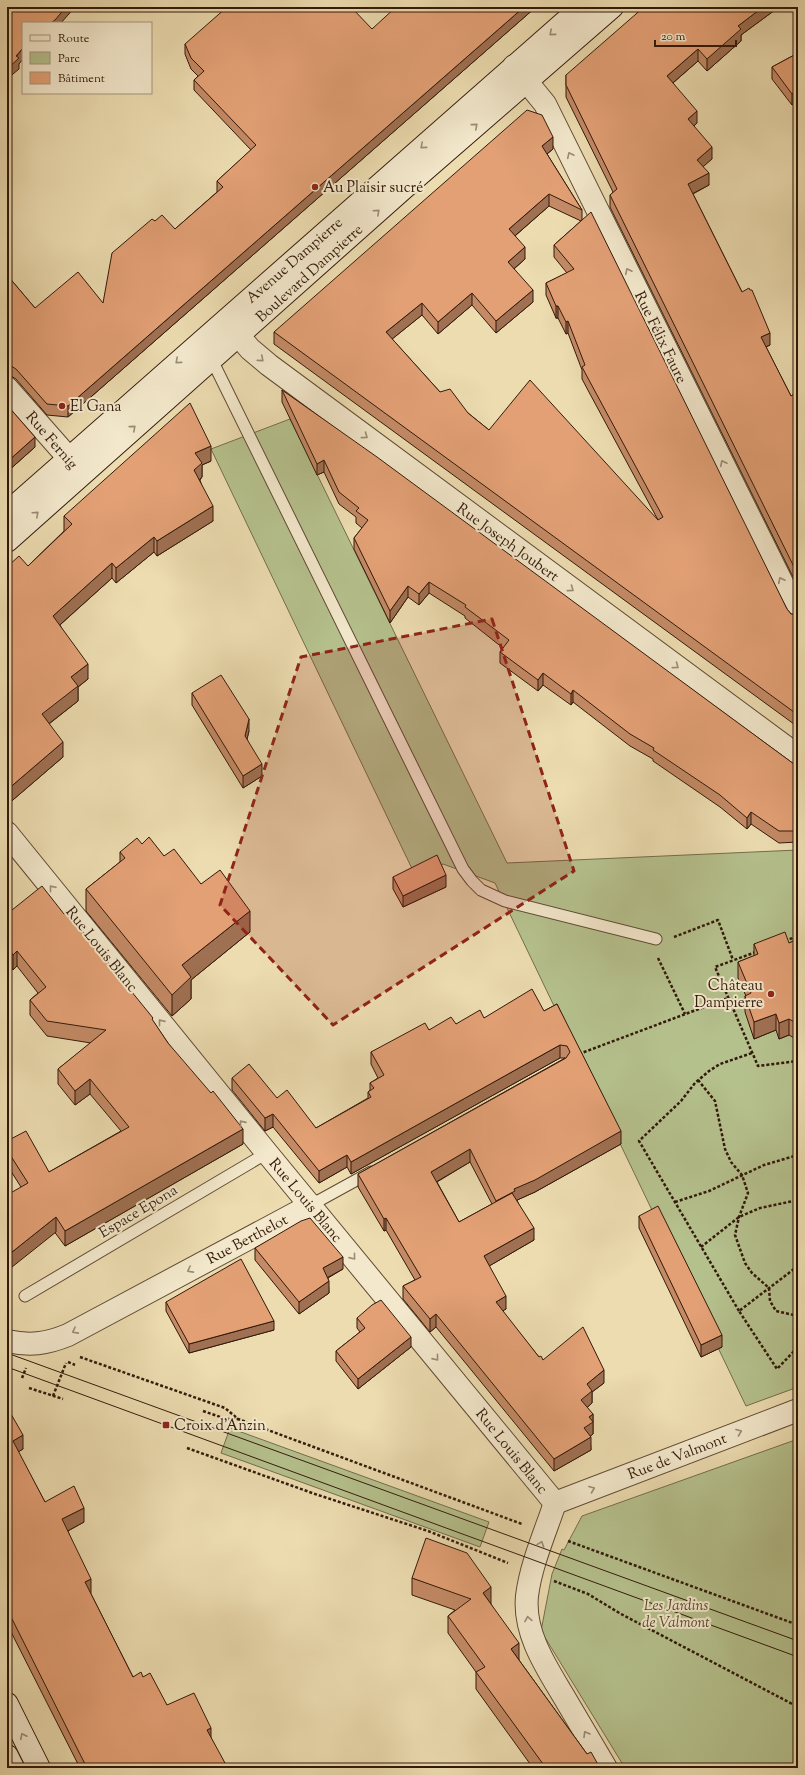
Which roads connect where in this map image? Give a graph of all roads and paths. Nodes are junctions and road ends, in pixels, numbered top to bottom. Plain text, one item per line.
1 (582, 7) edge
2 (612, 7) edge
3 (521, 74) junction
4 (232, 328) junction
5 (207, 349) junction
6 (7, 388) edge
7 (75, 466) junction
8 (7, 513) edge
9 (7, 541) edge
10 (798, 614) edge
11 (798, 756) edge
12 (7, 833) edge
13 (798, 936) edge
14 (652, 938) junction
15 (784, 941) edge
16 (762, 950) edge
17 (733, 960) junction
18 (728, 998) junction
19 (685, 1014) junction
20 (752, 1053) junction
21 (577, 1054) edge
22 (798, 1061) edge
23 (698, 1080) junction
24 (267, 1153) junction
25 (798, 1155) edge
26 (379, 1167) edge
27 (742, 1175) junction
28 (798, 1200) edge
29 (675, 1202) junction
30 (311, 1205) junction
31 (739, 1217) junction
32 (701, 1246) junction
33 (798, 1266) edge
34 (769, 1288) junction
35 (25, 1296) dead end
36 (739, 1310) junction
37 (798, 1316) edge
38 (7, 1341) edge
39 (798, 1347) edge
40 (77, 1356) dead end
41 (68, 1357) dead end
42 (28, 1388) dead end
43 (52, 1396) junction
44 (63, 1400) dead end
45 (798, 1410) edge
46 (203, 1411) dead end
47 (238, 1419) junction
48 (187, 1448) dead end
49 (555, 1503) junction
50 (545, 1532) junction
51 (530, 1577) junction
52 (798, 1626) edge
53 (7, 1704) edge
54 (798, 1707) edge
55 (7, 1756) edge
56 (13, 1768) edge
57 (39, 1768) edge
58 (606, 1768) edge

1 -> 3 street
2 - 3 street, Boulevard Dampierre
3 - 4 street, Boulevard Dampierre
10 -> 3 street, Rue Félix Faure
4 - 5 street, Boulevard Dampierre
4 -> 11 street, Rue Joseph Joubert
5 - 7 street, Boulevard Dampierre
5 - 14 lane
6 - 7 street, Rue Fernig
7 - 8 street
9 -> 7 street, Boulevard Dampierre
24 -> 12 street, Rue Louis Blanc
13 - 15 path
14 - 17 path
14 - 19 path
16 - 17 path
17 - 18 path
18 - 19 path
18 - 20 path
19 - 21 path
20 - 22 path
20 - 23 path
23 - 27 path
23 - 29 path
24 - 30 street, Rue Louis Blanc
24 - 35 lane, Espace Epona
25 - 27 path
26 - 30 lane, Rue Berthelot
27 - 29 path
27 - 31 path
28 - 31 path
29 - 32 path
30 -> 38 street, Rue Berthelot
30 -> 49 street, Rue Louis Blanc
31 - 32 path
31 - 34 path
32 - 36 path
33 - 34 path
34 - 36 path
34 - 37 path
36 - 39 path
40 - 47 path
41 - 43 path
42 - 43 path
43 - 44 path
49 -> 45 street, Rue de Valmont
46 - 47 path
47 - 50 path
48 - 51 path
49 - 50 street, Rue Louis Blanc
51 -> 50 street, Rue Louis Blanc
50 - 52 path
51 - 54 path
58 -> 51 street, Rue Louis Blanc
57 -> 53 street
55 - 56 street

